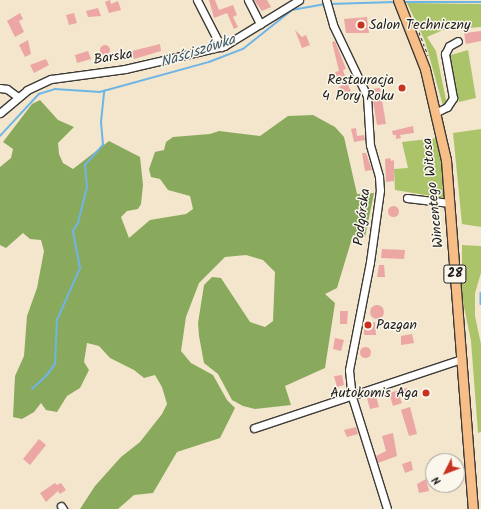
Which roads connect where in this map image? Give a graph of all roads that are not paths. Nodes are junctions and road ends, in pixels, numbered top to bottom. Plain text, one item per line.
1 (197, 0) edge
2 (248, 0) edge
3 (299, 0) edge
4 (326, 1) edge
5 (400, 4) edge
6 (260, 24) junction
7 (458, 40) dead end
8 (221, 47) junction
9 (0, 88) edge
10 (18, 97) junction
11 (436, 112) junction
12 (0, 113) edge
13 (406, 198) dead end
14 (450, 203) junction
15 (462, 359) junction
16 (352, 397) junction
17 (254, 428) dead end
18 (387, 509) edge
19 (473, 509) edge

1 - 8 street
2 - 6 street
3 - 6 street, Barska
4 - 16 street, Podgórska
5 - 11 main road, Wincentego Witosa / 28
6 - 8 street, Barska
7 - 11 street
8 - 10 street, Barska
9 - 10 street
10 - 12 street, Barska
11 - 14 main road, Wincentego Witosa / 28
13 - 14 street
14 - 15 main road, Wincentego Witosa / 28
15 - 16 street
15 - 19 main road, Wincentego Witosa / 28
16 - 17 street
16 - 18 street, Podgórska

